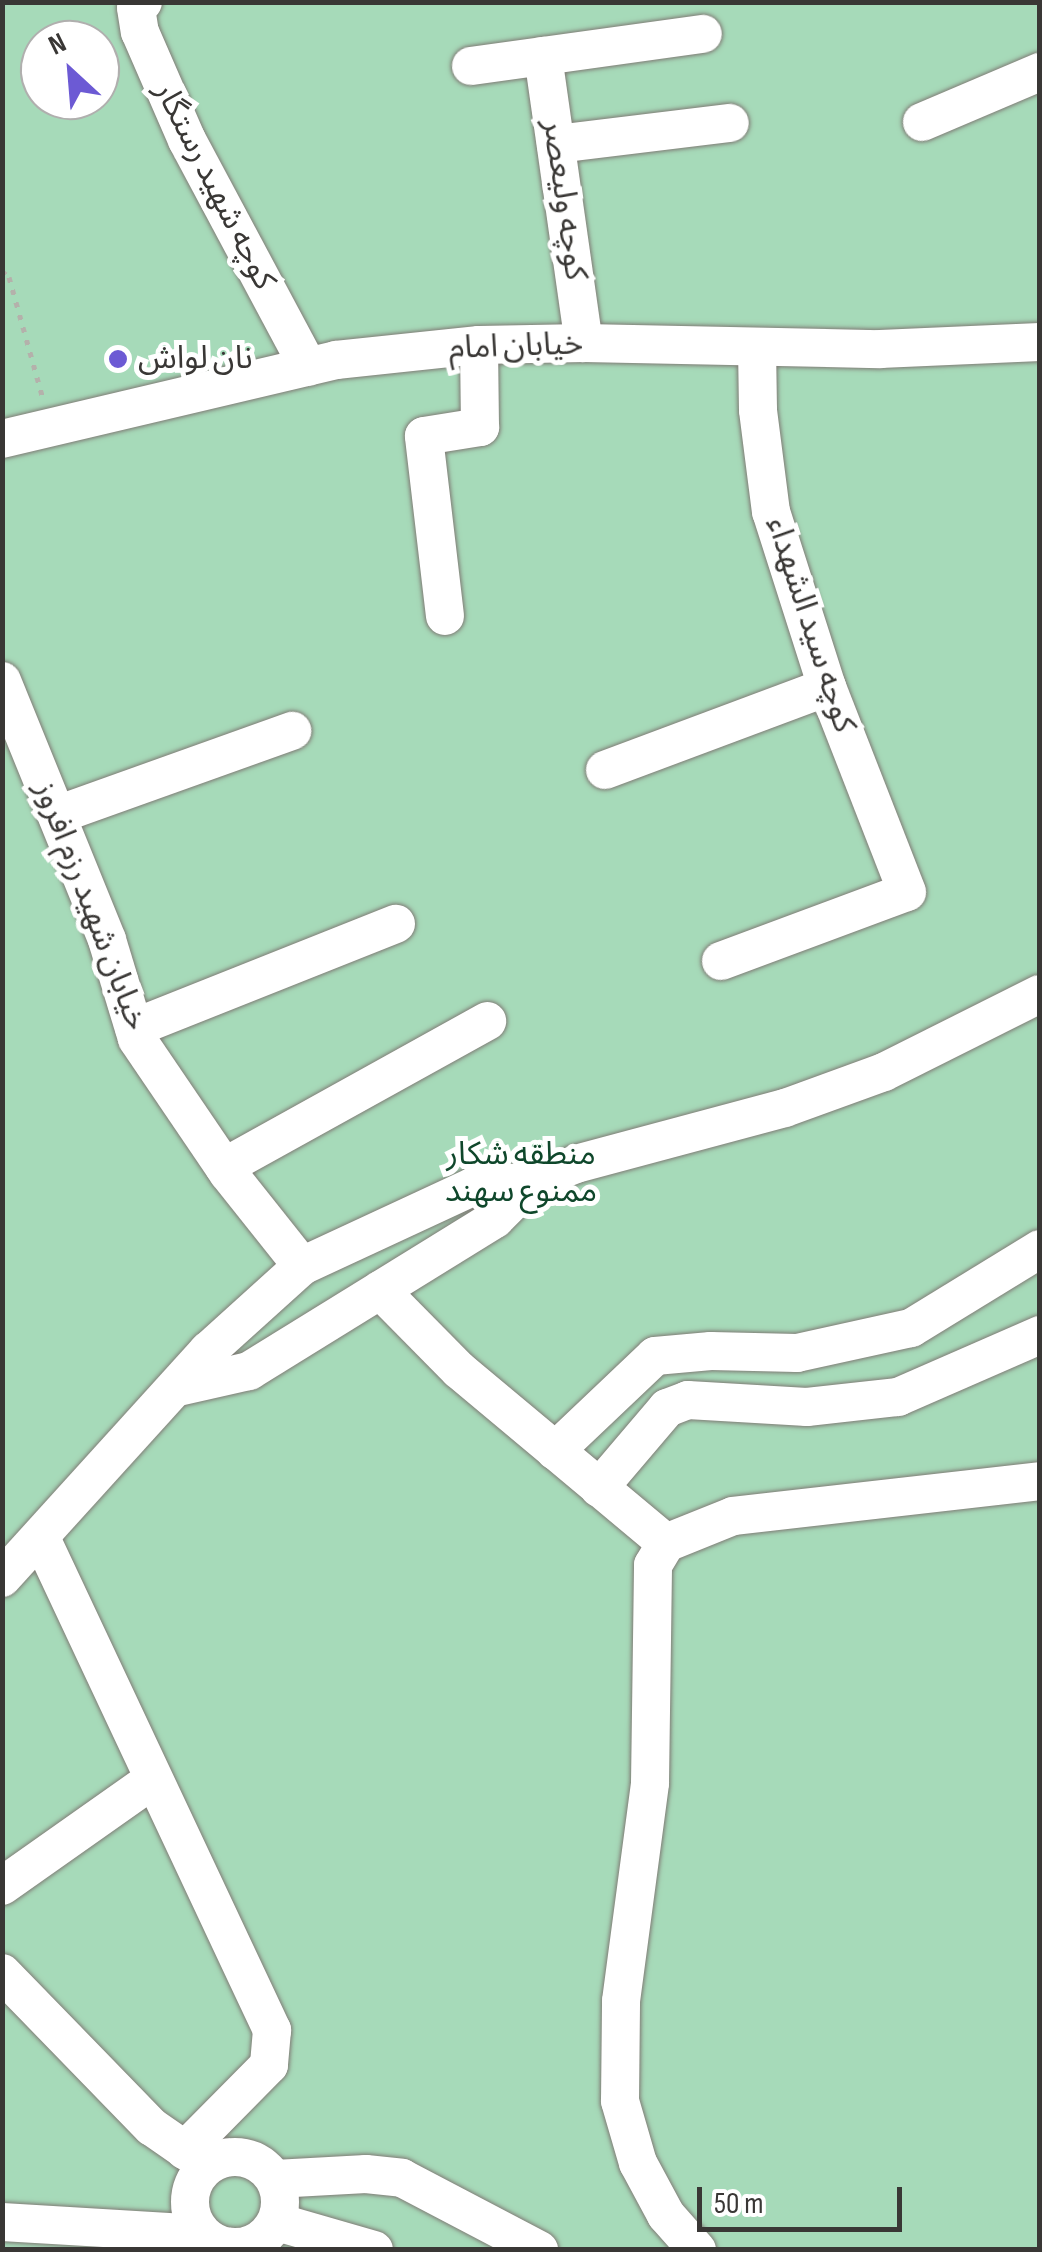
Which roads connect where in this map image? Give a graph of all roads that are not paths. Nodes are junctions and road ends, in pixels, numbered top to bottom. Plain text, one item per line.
1 (143, 2) edge
2 (703, 34) dead end
3 (543, 56) junction
4 (471, 66) dead end
5 (1040, 72) edge
6 (730, 122) dead end
7 (922, 122) dead end
8 (556, 144) junction
9 (1040, 342) edge
10 (584, 343) junction
11 (479, 346) junction
12 (757, 348) junction
13 (308, 366) junction
14 (2, 439) edge
15 (445, 616) dead end
16 (2, 681) edge
17 (827, 687) junction
18 (292, 730) dead end
19 (604, 770) dead end
20 (57, 814) junction
21 (396, 924) dead end
22 (721, 962) dead end
23 (1040, 994) edge
24 (487, 1020) dead end
25 (134, 1028) junction
26 (224, 1167) junction
27 (532, 1181) junction
28 (1040, 1249) edge
29 (302, 1266) junction
30 (380, 1290) junction
31 (1040, 1335) edge
32 (178, 1387) junction
33 (556, 1451) junction
34 (1040, 1481) edge
35 (599, 1488) junction
36 (41, 1538) junction
37 (666, 1544) junction
38 (2, 1578) edge
39 (152, 1780) junction
40 (2, 1886) edge
41 (2, 1973) edge
42 (197, 2158) junction
43 (275, 2179) junction
44 (2, 2222) edge
45 (277, 2222) junction
46 (202, 2234) junction
47 (374, 2250) edge
48 (540, 2250) edge
49 (697, 2250) edge

1 - 13 street, کوچه شهید رستگار
2 - 3 street
3 - 4 street
3 - 8 street, کوچه ولیعصر
5 - 7 street
6 - 8 street
8 - 10 street, کوچه ولیعصر
9 - 12 street, خیابان امام
10 - 11 street, خیابان امام
10 - 12 street, خیابان امام
11 - 13 street, خیابان امام
11 - 15 street
12 - 17 street, کوچه سید الشهداء
13 - 14 street, خیابان امام
16 - 20 street, خیابان شهید رزم افروز
17 - 19 street
17 - 22 street, کوچه سید الشهداء
18 - 20 street
20 - 25 street, خیابان شهید رزم افروز
21 - 25 street
23 - 27 street
24 - 26 street
25 - 26 street, خیابان شهید رزم افروز
26 - 29 street, خیابان شهید رزم افروز
27 - 29 street
27 - 30 street
28 - 33 street
29 - 32 street
30 - 32 street
30 - 33 street
31 - 35 street
32 - 36 street
33 - 35 street
34 - 37 street
35 - 37 street
36 - 38 street
36 - 39 street
37 - 49 street
39 - 40 street
39 - 42 street
41 - 42 street
42 - 43 street
42 - 46 street
43 - 45 street
43 - 48 street
44 - 46 street
45 - 46 street
45 - 47 street

